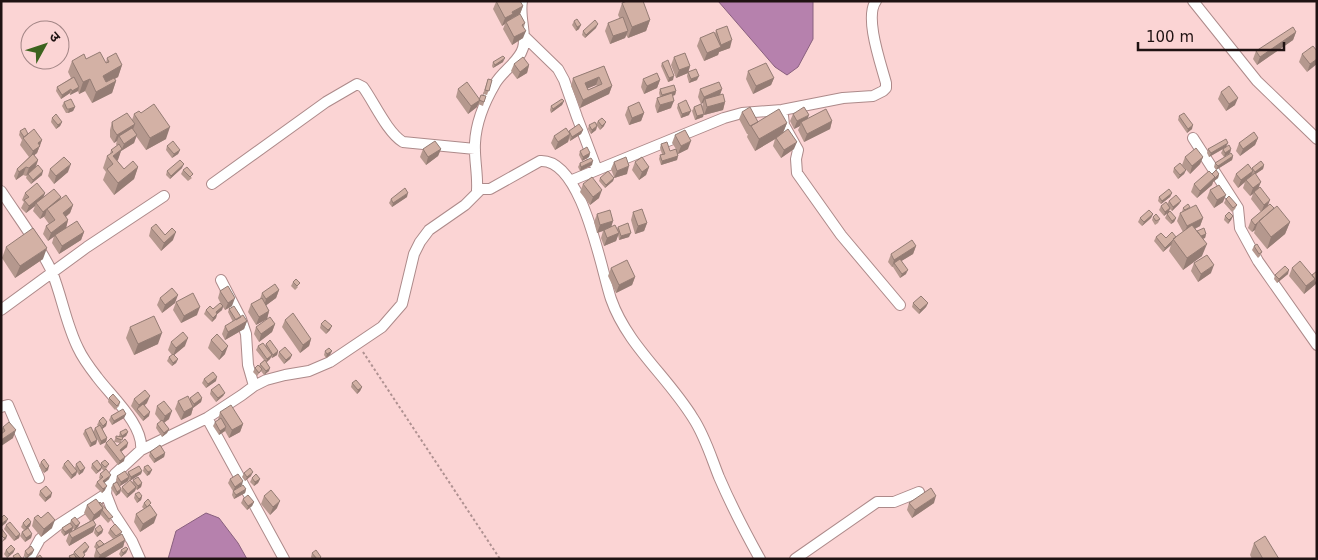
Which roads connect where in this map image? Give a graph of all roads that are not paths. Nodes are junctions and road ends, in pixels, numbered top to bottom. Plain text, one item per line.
1 (522, 1) edge
2 (876, 1) edge
3 (1193, 1) edge
4 (524, 36) junction
5 (782, 110) junction
6 (1194, 138) dead end
7 (1317, 139) edge
8 (475, 149) junction
9 (598, 170) junction
10 (570, 181) junction
11 (212, 184) dead end
12 (481, 189) junction
13 (1, 191) edge
14 (164, 196) dead end
15 (52, 274) junction
16 (221, 280) dead end
17 (900, 305) dead end
18 (1, 310) edge
19 (1317, 345) edge
20 (254, 386) junction
21 (1, 407) edge
22 (207, 418) junction
23 (141, 450) junction
24 (39, 478) dead end
25 (919, 492) dead end
26 (106, 494) junction
27 (29, 559) edge
28 (140, 559) edge
29 (284, 559) edge
30 (760, 559) edge
31 (795, 559) edge

1 - 4 street
2 - 5 street
3 - 7 street
4 - 8 street
4 - 9 street
5 - 9 street
5 - 17 street
6 - 19 street
8 - 11 street
8 - 12 street
9 - 10 street
10 - 12 street
10 - 30 street
12 - 20 street
13 - 15 street
14 - 15 street
15 - 18 street
15 - 23 street
16 - 20 street
20 - 22 street
21 - 24 street
22 - 23 street
22 - 29 street
23 - 26 street
25 - 31 street
26 - 27 street
26 - 28 street

